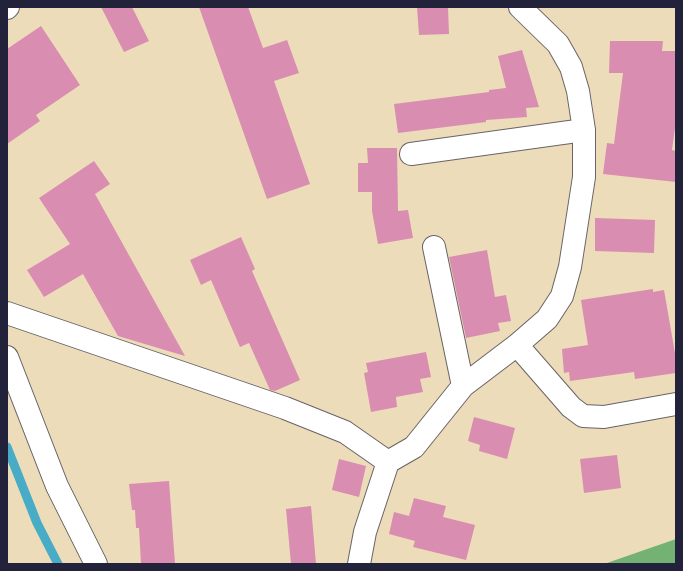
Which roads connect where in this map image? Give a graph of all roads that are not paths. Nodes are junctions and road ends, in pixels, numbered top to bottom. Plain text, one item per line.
1 (520, 7) edge
2 (584, 130) junction
3 (411, 154) dead end
4 (434, 247) dead end
5 (7, 313) edge
6 (517, 345) junction
7 (7, 357) edge
8 (463, 386) junction
9 (676, 404) edge
10 (388, 462) junction
11 (96, 564) edge
12 (359, 564) edge

1 - 2 street
2 - 3 street
2 - 6 street
4 - 8 street
5 - 10 street
6 - 8 street
6 - 9 street
7 - 11 street
8 - 10 street
10 - 12 street

